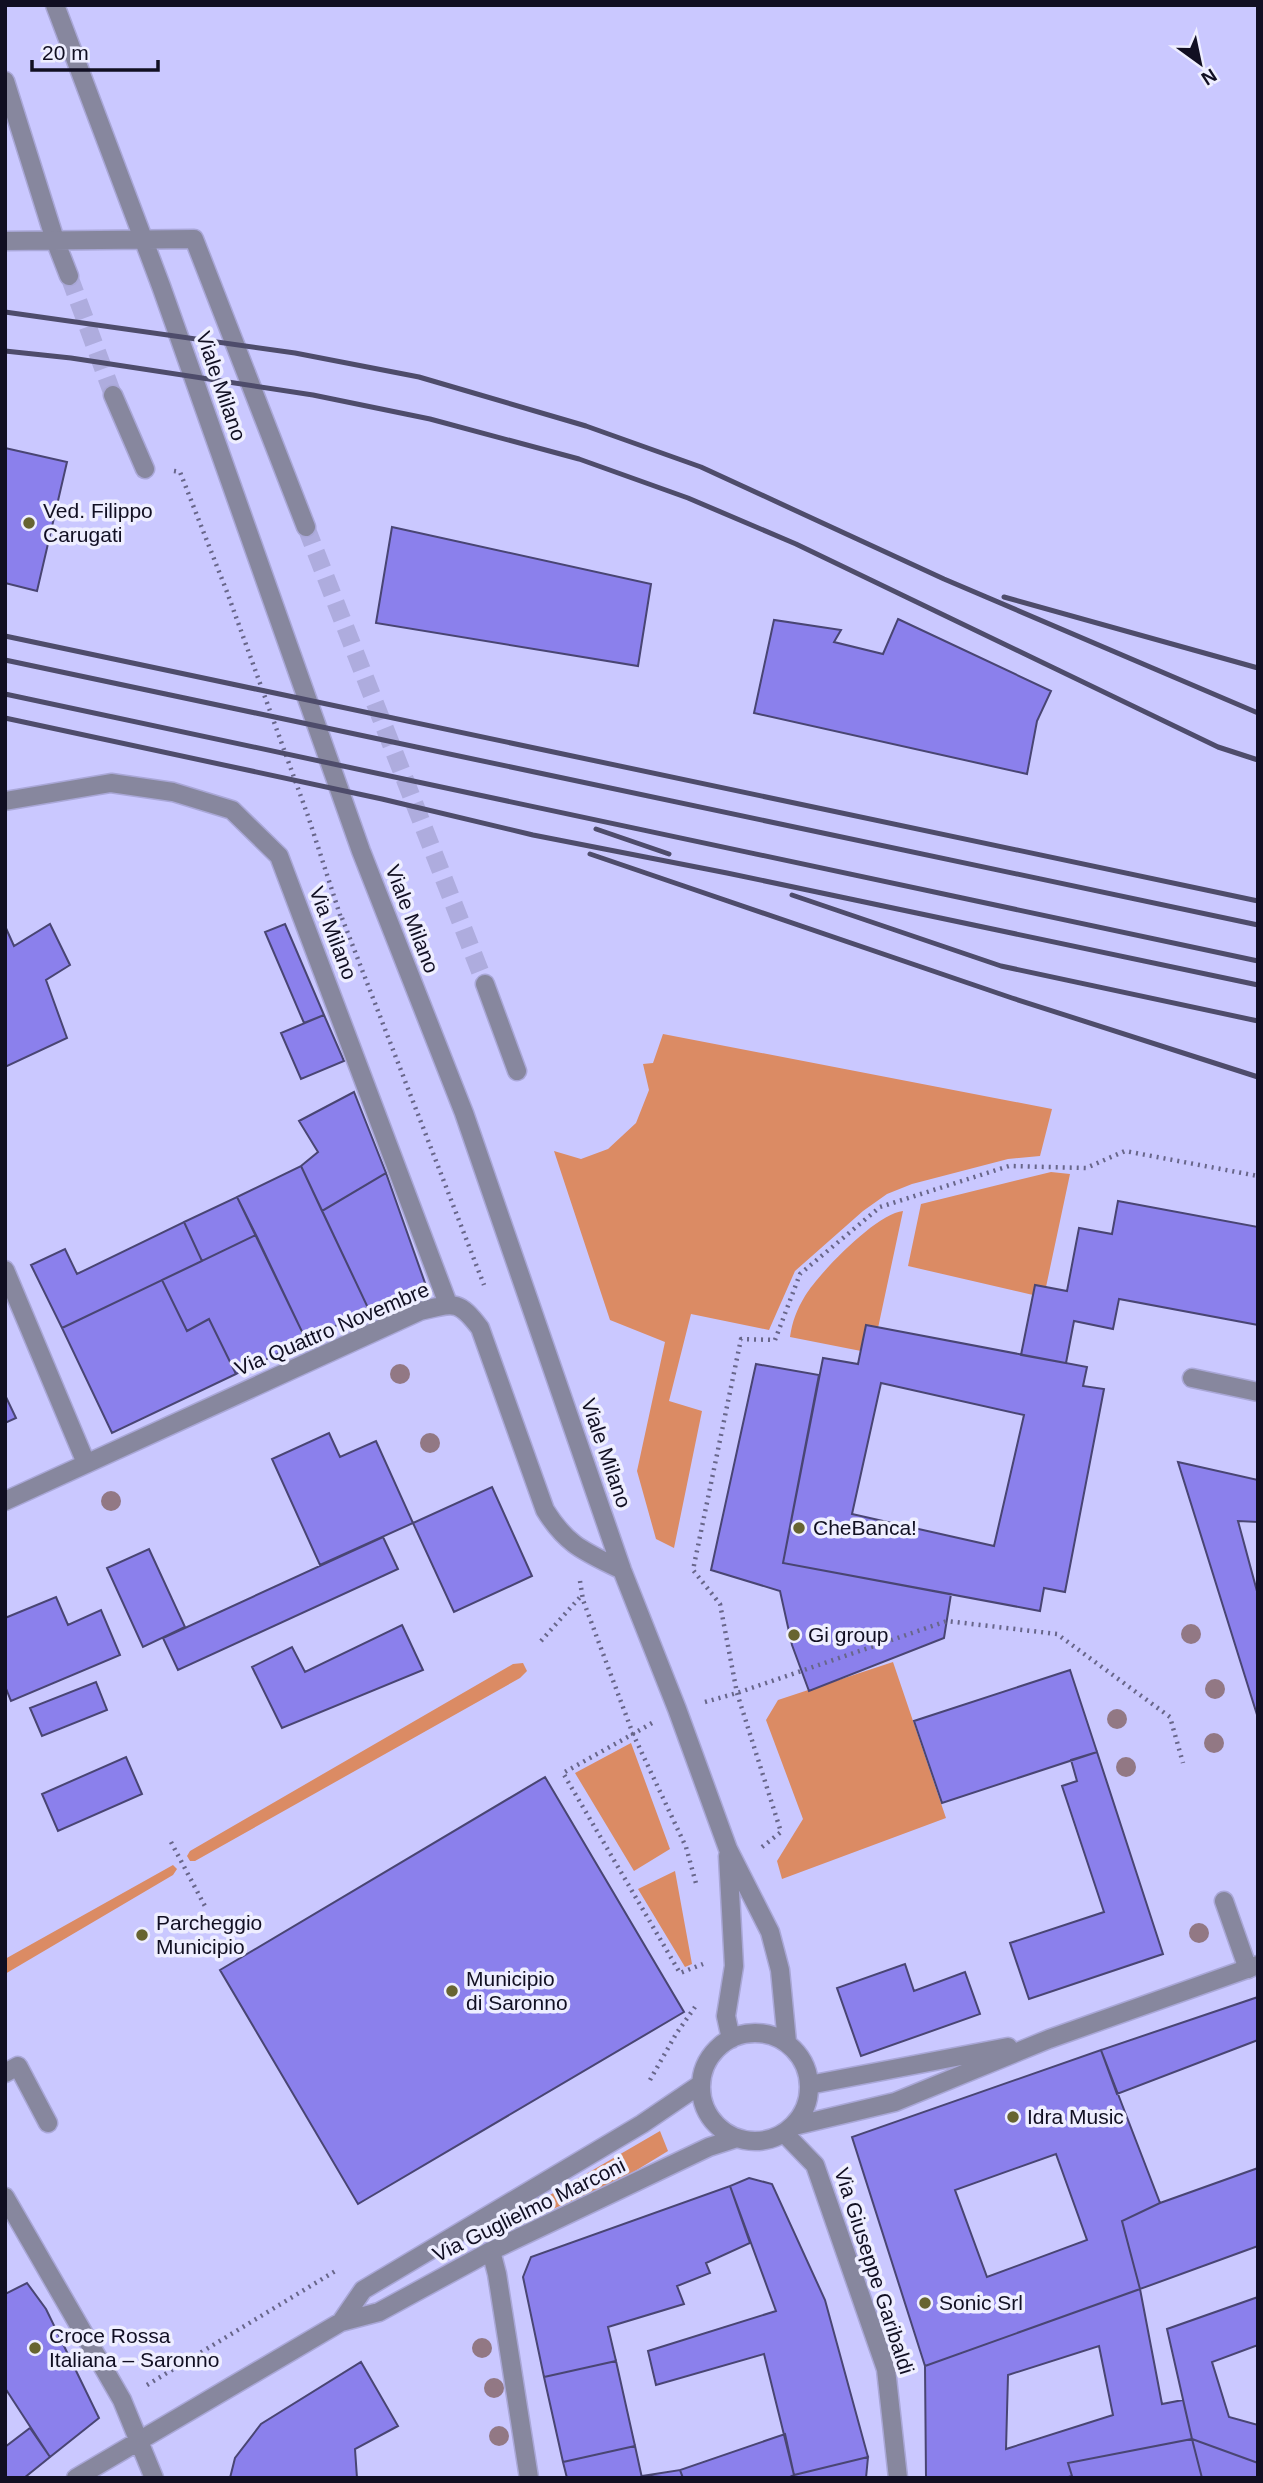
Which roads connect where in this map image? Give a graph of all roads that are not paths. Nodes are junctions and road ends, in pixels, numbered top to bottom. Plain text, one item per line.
1 (55, 5) edge
2 (5, 81) edge
3 (55, 240) junction
4 (5, 241) edge
5 (145, 241) junction
6 (69, 276) tunnel mouth
7 (113, 395) tunnel mouth
8 (145, 469) road end
9 (306, 527) tunnel mouth
10 (5, 801) edge
11 (485, 984) tunnel mouth
12 (517, 1072) dead end
13 (5, 1270) edge
14 (448, 1304) junction
15 (1192, 1378) dead end
16 (1258, 1392) edge
17 (86, 1463) junction
18 (5, 1501) edge
19 (622, 1570) junction
20 (728, 1849) junction
21 (1224, 1900) dead end
22 (1253, 1967) edge
23 (731, 2039) junction
24 (1049, 2039) junction
25 (787, 2042) junction
26 (5, 2073) edge
27 (701, 2084) junction
28 (809, 2085) junction
29 (48, 2123) dead end
30 (789, 2129) junction
31 (737, 2138) junction
32 (5, 2197) edge
33 (491, 2251) junction
34 (341, 2322) junction
35 (138, 2441) junction
36 (76, 2478) edge
37 (154, 2478) edge
38 (529, 2478) edge
39 (898, 2478) edge

1 - 5 street, Viale Milano
2 - 3 street
3 - 4 street
3 - 5 street
3 - 6 street
5 - 9 street
5 - 19 street, Viale Milano
7 - 8 street
10 - 14 street, Via Milano
11 - 12 street
13 - 17 street
14 - 17 street, Via Quattro Novembre
14 - 19 street, Via Quattro Novembre
15 - 16 street
17 - 18 street, Via Quattro Novembre
19 - 20 street, Viale Milano
20 - 23 street, Viale Milano
20 - 25 street, Viale Milano
21 - 22 street
22 - 24 street
23 - 25 street
23 - 27 street
24 - 28 street
24 - 30 street
25 - 28 street
26 - 29 street
27 - 31 street
27 - 34 street, Via Guglielmo Marconi
28 - 30 street
30 - 31 street
30 - 39 street, Via Giuseppe Garibaldi
31 - 33 street, Via Guglielmo Marconi
32 - 35 street
33 - 34 street, Via Guglielmo Marconi
33 - 38 street
34 - 35 street, Via Guglielmo Marconi
35 - 36 street, Via Guglielmo Marconi
35 - 37 street

